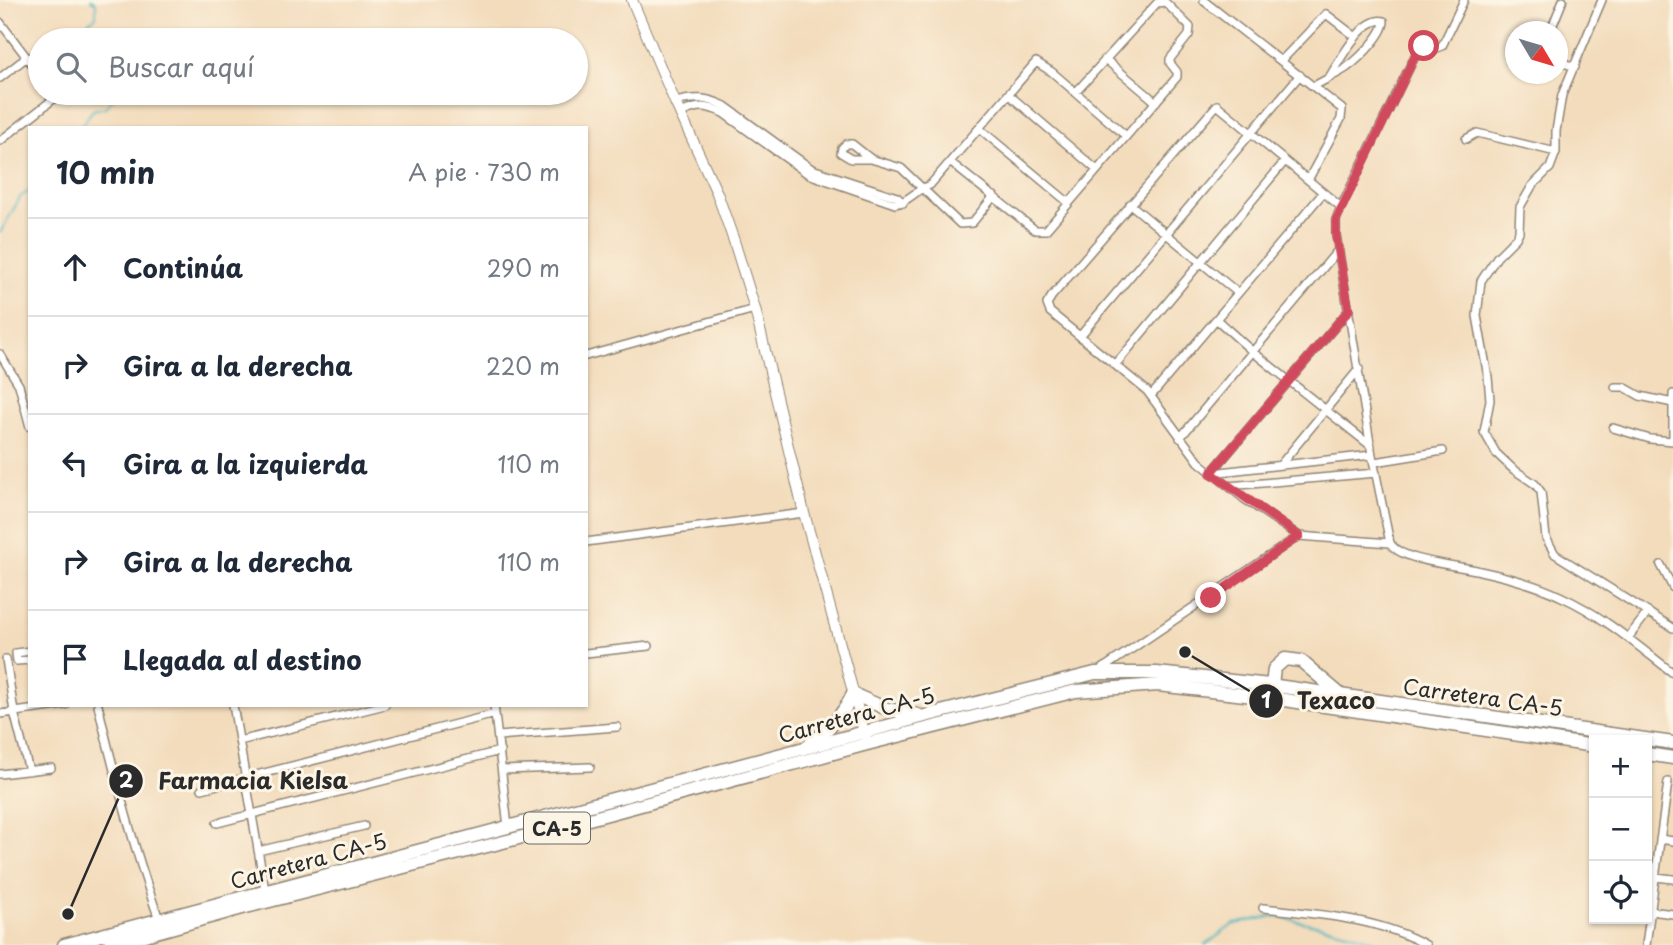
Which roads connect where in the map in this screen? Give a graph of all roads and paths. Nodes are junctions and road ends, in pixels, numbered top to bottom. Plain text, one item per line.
1 (632, 0) edge
2 (1464, 0) edge
3 (1563, 0) edge
4 (1602, 0) edge
5 (1205, 1) edge
6 (1554, 21) edge
7 (0, 22) edge
8 (1356, 37) junction
9 (27, 57) joint
10 (1105, 59) junction
11 (1282, 60) junction
12 (1568, 65) edge
13 (1575, 67) junction
14 (1300, 75) junction
15 (1330, 76) junction
16 (0, 78) edge
17 (1314, 86) junction
18 (1076, 92) junction
19 (1008, 94) junction
20 (675, 102) junction
21 (1156, 102) junction
22 (43, 105) edge
23 (681, 113) junction
24 (979, 129) junction
25 (1251, 132) junction
26 (1126, 136) junction
27 (1466, 139) dead end
28 (0, 141) edge
29 (1556, 152) junction
30 (871, 159) dead end
31 (1285, 161) junction
32 (950, 162) junction
33 (1097, 170) junction
34 (1308, 180) junction
35 (920, 188) junction
36 (1323, 193) junction
37 (994, 196) junction
38 (903, 203) junction
39 (1069, 203) junction
40 (1130, 204) junction
41 (1341, 207) junction
42 (1166, 233) junction
43 (1339, 249) junction
44 (1200, 262) junction
45 (1238, 293) junction
46 (755, 309) junction
47 (1349, 310) junction
48 (1216, 319) junction
49 (1080, 336) junction
50 (1253, 352) junction
51 (0, 354) edge
52 (588, 355) edge
53 (1116, 364) junction
54 (1359, 369) junction
55 (1290, 381) junction
56 (1615, 387) dead end
57 (1673, 394) edge
58 (1151, 396) junction
59 (1673, 403) edge
60 (1325, 410) junction
61 (28, 419) edge
62 (1613, 428) dead end
63 (1180, 438) junction
64 (1673, 439) edge
65 (1443, 451) dead end
66 (1373, 455) junction
67 (1281, 464) junction
68 (1211, 473) junction
69 (1376, 473) junction
70 (1227, 486) junction
71 (804, 513) junction
72 (1299, 536) junction
73 (588, 542) edge
74 (1390, 543) junction
75 (1661, 565) dead end
76 (1673, 588) edge
77 (1648, 612) junction
78 (1673, 628) edge
79 (1628, 638) junction
80 (649, 646) dead end
81 (28, 653) edge
82 (588, 653) edge
83 (17, 657) junction
84 (3, 659) edge
85 (28, 660) edge
86 (1095, 673) junction
87 (1673, 673) edge
88 (1271, 691) junction
89 (853, 694) junction
90 (1342, 695) junction
91 (51, 707) edge
92 (98, 707) edge
93 (233, 707) edge
94 (377, 707) edge
95 (495, 710) edge
96 (14, 712) junction
97 (0, 714) edge
98 (925, 716) junction
99 (617, 727) dead end
100 (498, 736) junction
101 (865, 738) junction
102 (239, 741) junction
103 (1673, 743) edge
104 (1589, 745) edge
105 (805, 748) junction
106 (500, 751) junction
107 (1652, 755) edge
108 (1673, 758) edge
109 (590, 767) dead end
110 (51, 768) dead end
111 (502, 770) junction
112 (29, 771) junction
113 (0, 774) edge
114 (246, 778) junction
115 (1668, 782) dead end
116 (202, 789) dead end
117 (1669, 804) edge
118 (252, 816) junction
119 (217, 823) dead end
120 (364, 826) dead end
121 (508, 827) junction
122 (1660, 839) junction
123 (1673, 841) edge
124 (258, 851) junction
125 (319, 876) junction
126 (1656, 877) junction
127 (1673, 879) edge
128 (265, 890) junction
129 (1652, 904) edge
130 (246, 907) junction
131 (1264, 908) dead end
132 (1652, 911) edge
133 (1673, 914) edge
134 (159, 919) junction
135 (1649, 924) edge
136 (64, 945) edge
137 (109, 945) edge
138 (1426, 945) edge
139 (1646, 945) edge

1 - 20 main road
2 - 41 street
3 - 6 street
4 - 13 street
5 - 11 street
7 - 9 street
8 - 11 street
8 - 15 street
8 - 15 street
9 - 16 street
10 - 18 street
10 - 21 street
10 - 21 street
11 - 14 street
12 - 13 street
13 - 29 street
14 - 17 street
14 - 25 street
15 - 17 street
17 - 34 street
18 - 19 street
18 - 26 street
19 - 24 street
19 - 33 street
20 - 23 main road
20 - 38 street
21 - 26 street
22 - 28 street
23 - 38 street
23 - 46 main road
24 - 32 street
24 - 39 street
25 - 31 street
25 - 40 street
25 - 42 street
26 - 33 street
27 - 29 street
29 - 77 street
30 - 35 street
31 - 34 street
31 - 44 street
32 - 35 street
32 - 37 street
33 - 39 street
34 - 36 street
35 - 37 street
35 - 38 street
36 - 41 street
36 - 45 street
37 - 39 street
40 - 42 street
40 - 49 street
41 - 43 street
42 - 44 street
42 - 49 street
43 - 47 street
43 - 50 street
44 - 45 street
44 - 53 street
45 - 48 street
46 - 52 street
46 - 71 main road
47 - 54 street
47 - 55 street
48 - 50 street
48 - 58 street
49 - 53 street
50 - 55 street
50 - 63 street
51 - 61 street
53 - 58 street
54 - 60 street
54 - 66 street
55 - 60 street
55 - 68 street
56 - 59 street
57 - 59 street
58 - 63 street
59 - 64 street
60 - 66 street
60 - 67 street
62 - 64 street
63 - 68 street
65 - 66 street
66 - 67 street
66 - 69 street
67 - 68 street
68 - 70 street
69 - 70 street
69 - 74 street
70 - 72 street
71 - 73 street
71 - 89 main road
72 - 74 street
72 - 86 street
74 - 79 street
75 - 76 street
77 - 78 street
77 - 79 street
79 - 87 street
80 - 82 street
81 - 83 street
83 - 84 street
83 - 85 street
84 - 96 street
86 - 88 highway, Carretera CA-5 / CA-5
86 - 98 highway, Carretera CA-5 / CA-5
88 - 90 highway, Carretera CA-5 / CA-5
88 - 90 highway
88 - 101 highway, Carretera CA-5 / CA-5
88 - 104 highway, Carretera CA-5 / CA-5
89 - 98 highway
89 - 101 main road
89 - 105 highway
90 - 103 highway, Carretera CA-5 / CA-5
91 - 96 street
92 - 134 street
93 - 102 street
94 - 102 street
95 - 100 street
95 - 114 street
96 - 97 street
96 - 112 street
98 - 101 highway, Carretera CA-5 / CA-5
99 - 100 street
100 - 106 street
101 - 105 highway, Carretera CA-5 / CA-5
101 - 130 highway, Carretera CA-5 / CA-5
102 - 114 street
105 - 121 highway, Carretera CA-5 / CA-5
106 - 111 street
106 - 118 street
107 - 108 highway
109 - 111 street
110 - 112 street
111 - 121 street
112 - 113 street
114 - 116 street
114 - 118 street
115 - 117 street
117 - 122 street
118 - 119 street
118 - 124 street
120 - 124 street
121 - 125 highway, Carretera CA-5 / CA-5
122 - 123 street
122 - 126 street
124 - 128 street
125 - 128 highway, Carretera CA-5 / CA-5
125 - 130 highway
126 - 127 street
126 - 129 street
128 - 134 highway, Carretera CA-5 / CA-5
130 - 137 highway, Carretera CA-5 / CA-5
131 - 138 street
132 - 133 street
134 - 136 highway, Carretera CA-5 / CA-5
135 - 139 street

